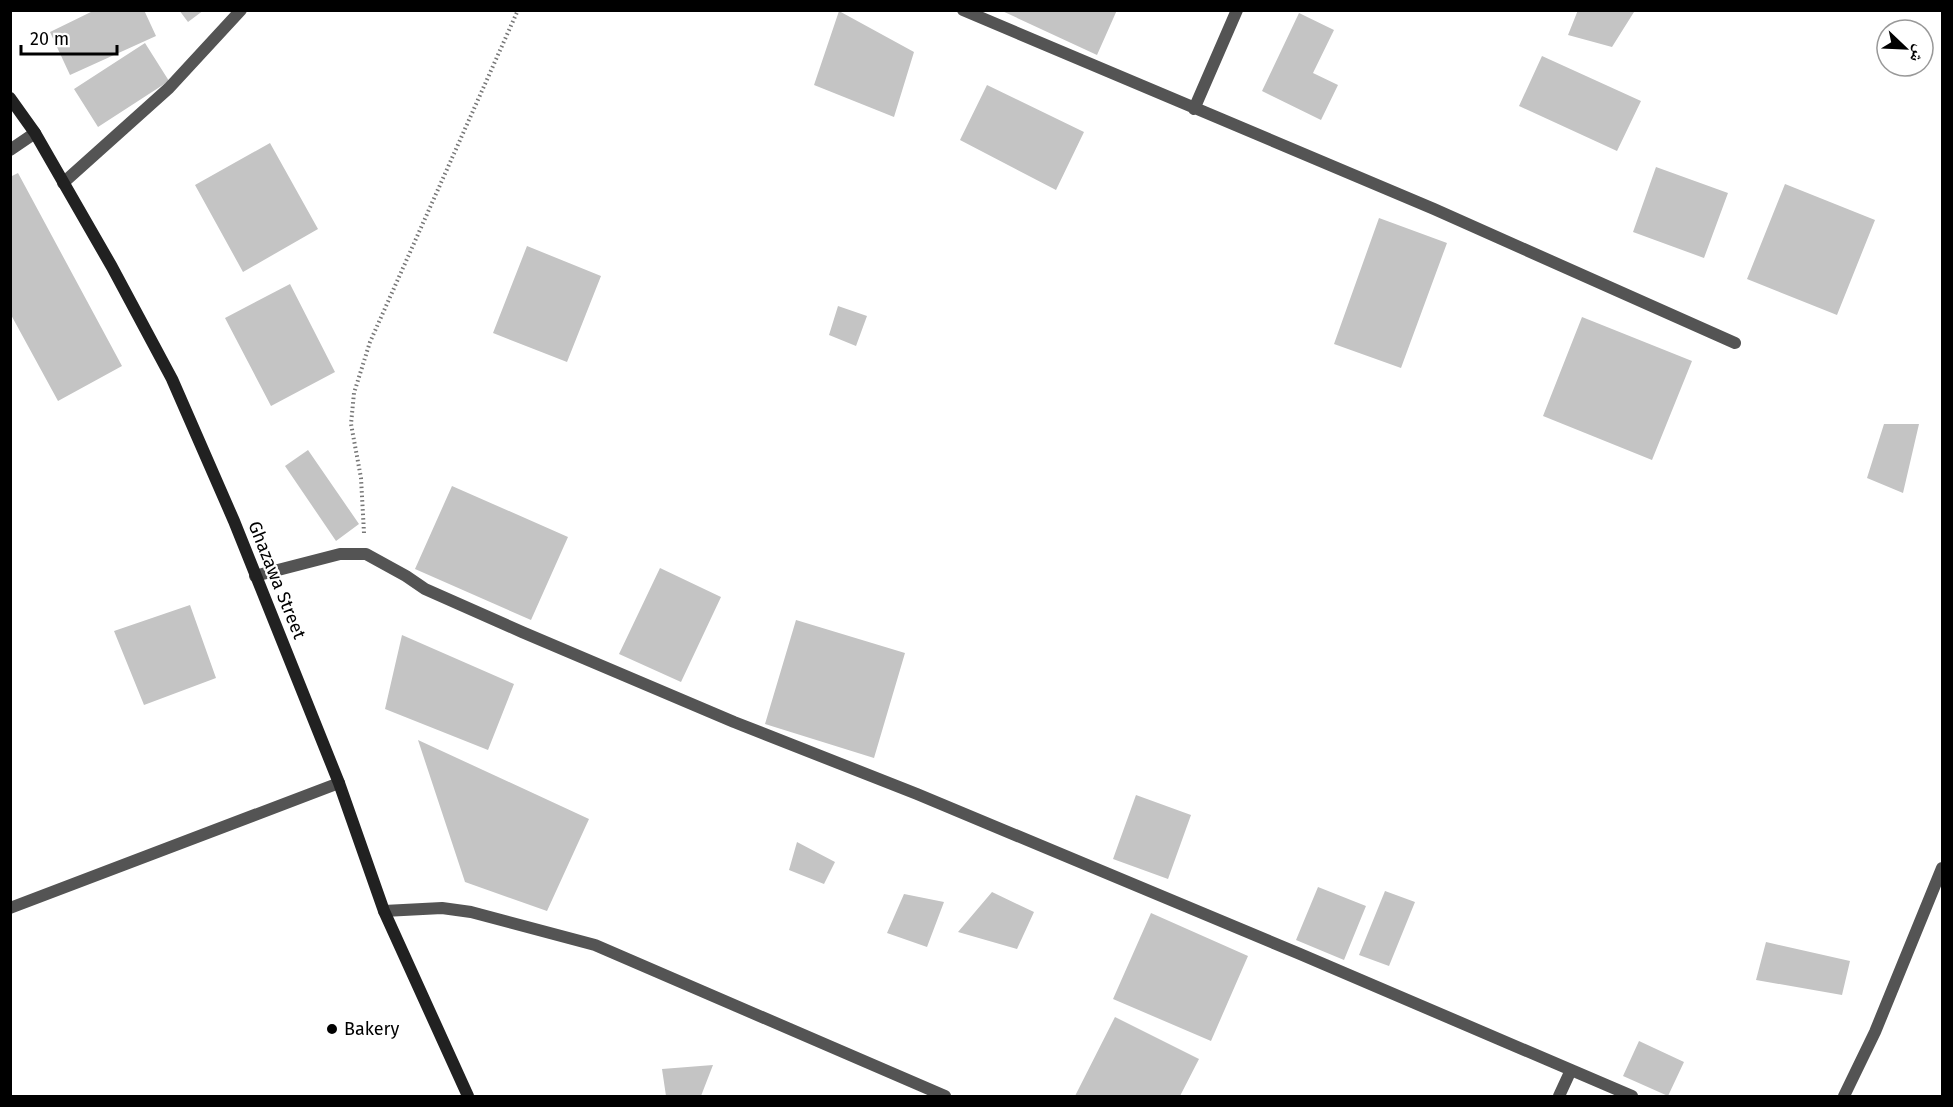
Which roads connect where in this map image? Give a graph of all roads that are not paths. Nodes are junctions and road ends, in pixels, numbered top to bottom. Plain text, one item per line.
1 (241, 10) edge
2 (963, 10) edge
3 (1238, 10) edge
4 (10, 98) edge
5 (1194, 109) junction
6 (35, 134) junction
7 (10, 150) edge
8 (63, 183) junction
9 (1735, 343) dead end
10 (255, 576) junction
11 (339, 783) junction
12 (1942, 868) edge
13 (10, 908) edge
14 (384, 911) junction
15 (1570, 1070) junction
16 (468, 1096) edge
17 (945, 1096) edge
18 (1559, 1096) edge
19 (1632, 1096) edge
20 (1844, 1096) edge

1 - 8 street
2 - 5 street
3 - 5 street
4 - 6 main road, Ghazawa Street
5 - 9 street
6 - 7 street
6 - 8 main road, Ghazawa Street
8 - 10 main road, Ghazawa Street
10 - 11 main road, Ghazawa Street
10 - 15 street
11 - 13 street
11 - 14 main road, Ghazawa Street
12 - 20 street
14 - 16 main road, Ghazawa Street
14 - 17 street
15 - 18 street
15 - 19 street

